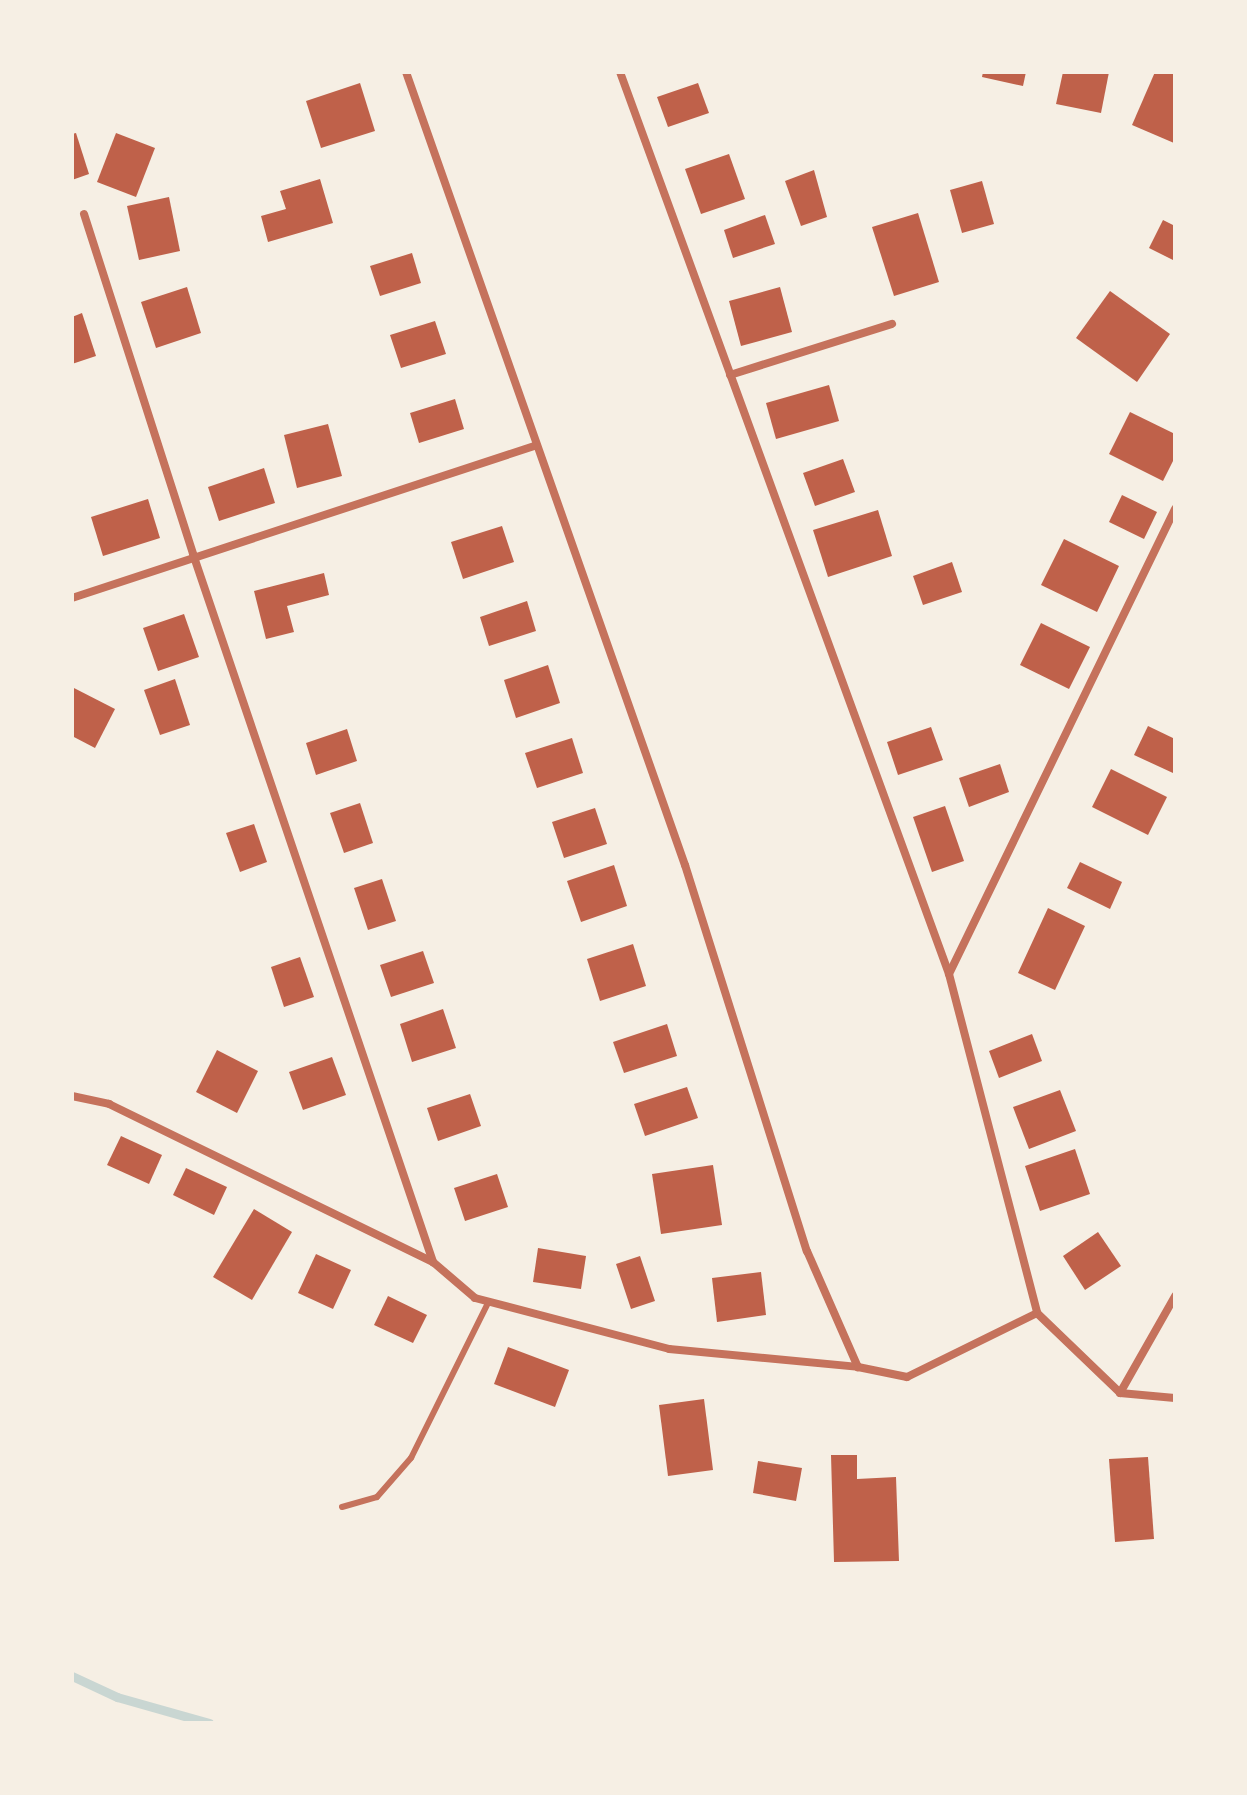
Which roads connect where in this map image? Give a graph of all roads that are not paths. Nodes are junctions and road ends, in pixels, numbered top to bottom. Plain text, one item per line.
1 (406, 72) edge
2 (620, 72) edge
3 (84, 214) dead end
4 (892, 324) dead end
5 (730, 375) junction
6 (536, 445) junction
7 (1175, 509) edge
8 (193, 554) junction
9 (72, 598) edge
10 (949, 974) junction
11 (72, 1096) edge
12 (433, 1262) junction
13 (1175, 1296) edge
14 (488, 1303) junction
15 (1037, 1313) junction
16 (858, 1367) junction
17 (1120, 1393) junction
18 (1175, 1398) edge
19 (342, 1507) dead end

1 - 6 street
2 - 5 street
3 - 8 street
4 - 5 street
5 - 10 street
6 - 8 street
6 - 16 street
7 - 10 street
8 - 9 street
8 - 12 street
10 - 15 street
11 - 12 street
12 - 14 street
13 - 17 street
14 - 16 street
14 - 19 lane
15 - 16 street
15 - 17 street
17 - 18 street

